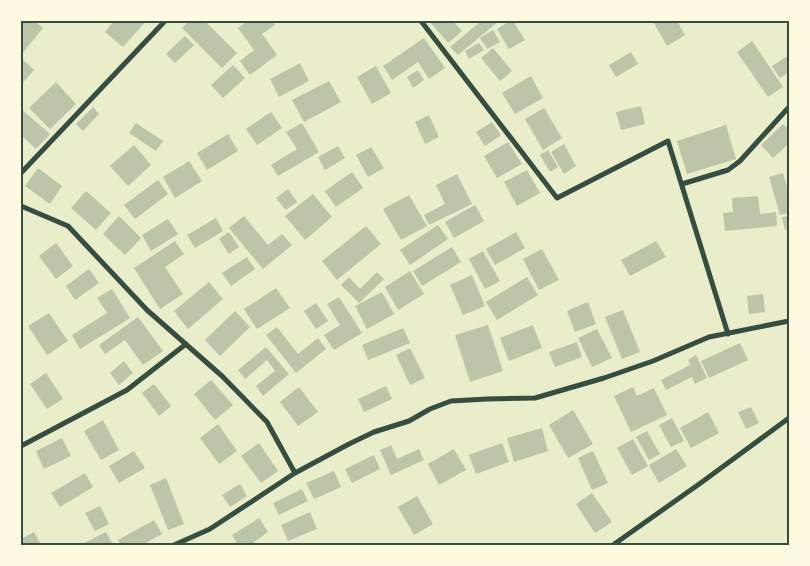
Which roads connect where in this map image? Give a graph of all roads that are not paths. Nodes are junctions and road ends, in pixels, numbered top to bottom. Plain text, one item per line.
1 (165, 21) edge
2 (421, 21) edge
3 (789, 107) edge
4 (21, 173) edge
5 (682, 184) junction
6 (21, 206) edge
7 (789, 321) edge
8 (728, 334) junction
9 (186, 344) junction
10 (789, 418) edge
11 (21, 446) edge
12 (295, 473) junction
13 (174, 545) edge
14 (613, 545) edge

1 - 4 street
2 - 5 street
3 - 5 street
5 - 8 street
6 - 9 street
7 - 8 street
8 - 12 street
9 - 11 street
9 - 12 street
10 - 14 street
12 - 13 street

